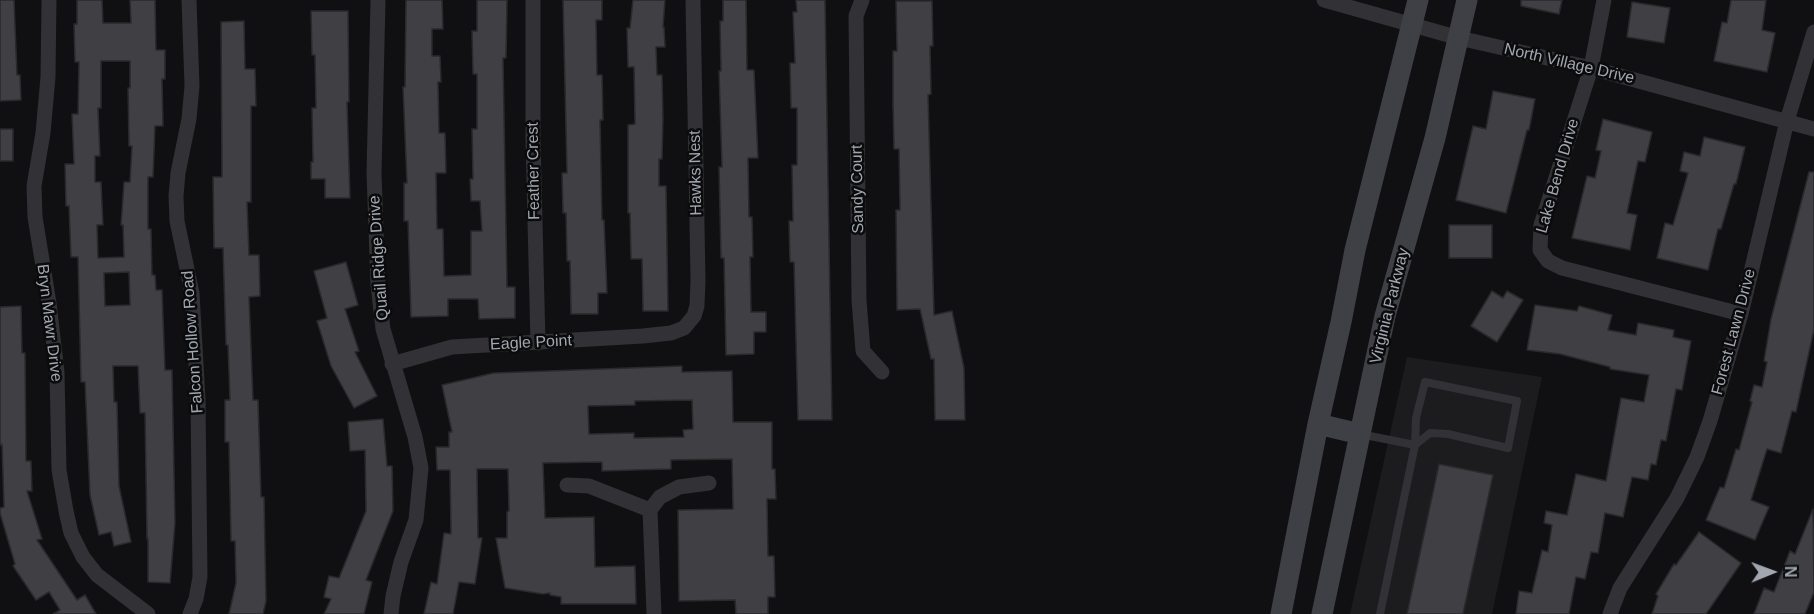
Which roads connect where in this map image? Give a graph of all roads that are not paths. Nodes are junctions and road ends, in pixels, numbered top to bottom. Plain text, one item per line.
1 (49, 0) edge
2 (189, 0) edge
3 (378, 0) edge
4 (533, 0) edge
5 (693, 0) edge
6 (862, 0) edge
7 (1324, 0) edge
8 (1418, 0) edge
9 (1467, 0) edge
10 (1604, 0) edge
11 (1412, 24) junction
12 (1814, 32) edge
13 (1460, 38) junction
14 (1591, 68) junction
15 (1787, 121) junction
16 (1814, 129) edge
17 (1740, 314) junction
18 (671, 333) joint
19 (538, 343) junction
20 (392, 364) junction
21 (882, 372) dead end
22 (1318, 424) junction
23 (1360, 434) junction
24 (1415, 445) junction
25 (709, 483) dead end
26 (567, 484) dead end
27 (650, 510) junction
28 (148, 614) edge
29 (190, 614) edge
30 (391, 614) edge
31 (654, 614) edge
32 (1281, 614) edge
33 (1322, 614) edge
34 (1380, 614) edge
35 (1610, 614) edge

1 - 28 street, Bryn Mawr Drive
2 - 29 street, Falcon Hollow Road
3 - 20 street, Quail Ridge Drive
4 - 19 street, Feather Crest
5 - 18 street, Hawks Nest
6 - 21 street, Sandy Court
7 - 11 street, North Village Drive
8 - 11 main road
9 - 13 main road, Virginia Parkway
10 - 14 street, Lake Bend Drive
11 - 13 street, North Village Drive
11 - 22 main road
12 - 15 street, Forest Lawn Drive
13 - 14 street, North Village Drive
13 - 23 main road, Virginia Parkway
14 - 15 street, North Village Drive
14 - 17 street, Lake Bend Drive
15 - 16 street, North Village Drive
15 - 17 street, Forest Lawn Drive
17 - 35 street, Forest Lawn Drive
18 - 19 street, Eagle Point
19 - 20 street, Eagle Point
20 - 30 street, Quail Ridge Drive
22 - 23 main road
22 - 32 main road
23 - 24 lane
23 - 33 main road, Virginia Parkway
24 - 24 lane
24 - 34 lane
25 - 27 street
26 - 27 street
27 - 31 street

